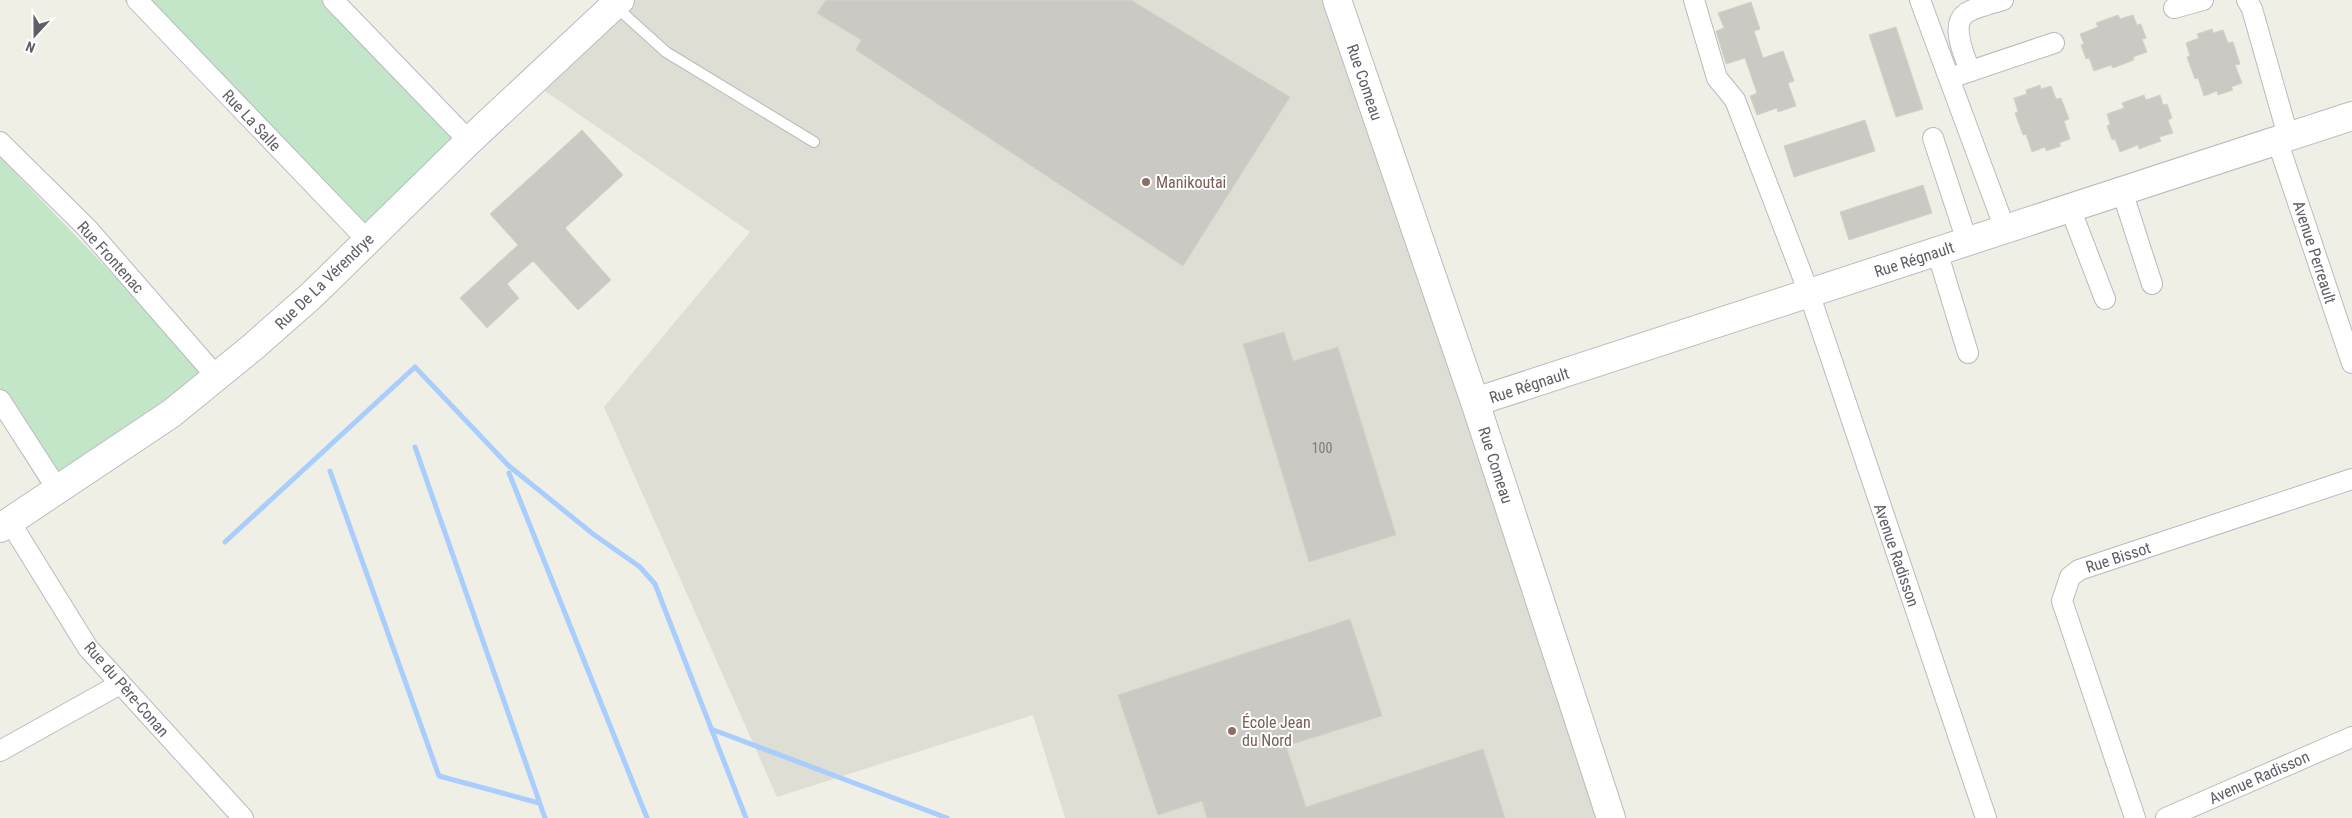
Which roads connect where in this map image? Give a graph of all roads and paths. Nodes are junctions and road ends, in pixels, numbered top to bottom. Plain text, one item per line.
1 (137, 0) edge
2 (333, 0) edge
3 (1337, 0) edge
4 (1694, 0) edge
5 (1920, 0) edge
6 (2003, 0) edge
7 (2203, 0) edge
8 (2247, 0) edge
9 (615, 2) edge
10 (2174, 8) dead end
11 (2054, 43) dead end
12 (1970, 71) junction
13 (1950, 78) junction
14 (2352, 116) edge
15 (1933, 138) dead end
16 (2283, 138) junction
17 (469, 141) junction
18 (0, 142) edge
19 (814, 142) dead end
20 (2122, 191) junction
21 (2070, 208) junction
22 (2004, 229) junction
23 (367, 240) junction
24 (1968, 241) junction
25 (1936, 251) junction
26 (2152, 284) dead end
27 (1809, 293) junction
28 (2105, 299) dead end
29 (1968, 353) dead end
30 (2352, 364) edge
31 (216, 376) junction
32 (0, 400) edge
33 (1475, 402) junction
34 (2352, 480) edge
35 (58, 490) junction
36 (5, 525) edge
37 (120, 684) junction
38 (2352, 737) edge
39 (0, 751) edge
40 (243, 818) edge
41 (1611, 818) edge
42 (1986, 818) edge
43 (2136, 818) edge
44 (2166, 818) edge

1 - 23 street, Rue La Salle
2 - 17 street
3 - 33 street, Rue Comeau
4 - 27 street, Avenue Radisson
5 - 13 street
6 - 12 street
7 - 10 street
8 - 16 street, Avenue Perreault
9 - 17 street, Rue De La Vérendrye
9 - 19 lane
11 - 12 street
12 - 13 street
13 - 22 street
14 - 16 street, Rue Régnault
15 - 24 street
16 - 20 street, Rue Régnault
16 - 30 street, Avenue Perreault
17 - 23 street, Rue De La Vérendrye
18 - 31 street, Rue Frontenac
20 - 21 street, Rue Régnault
20 - 26 street
21 - 22 street, Rue Régnault
21 - 28 street
22 - 24 street, Rue Régnault
23 - 31 street, Rue De La Vérendrye
24 - 25 street, Rue Régnault
25 - 27 street, Rue Régnault
25 - 29 street
27 - 33 street, Rue Régnault
27 - 42 street, Avenue Radisson
31 - 35 street, Rue De La Vérendrye
32 - 35 street
33 - 41 street, Rue Comeau
34 - 43 street, Rue Bissot
35 - 36 street, Rue De La Vérendrye
36 - 37 street, Rue du Père-Conan
37 - 39 street
37 - 40 street, Rue du Père-Conan
38 - 44 street, Avenue Radisson

